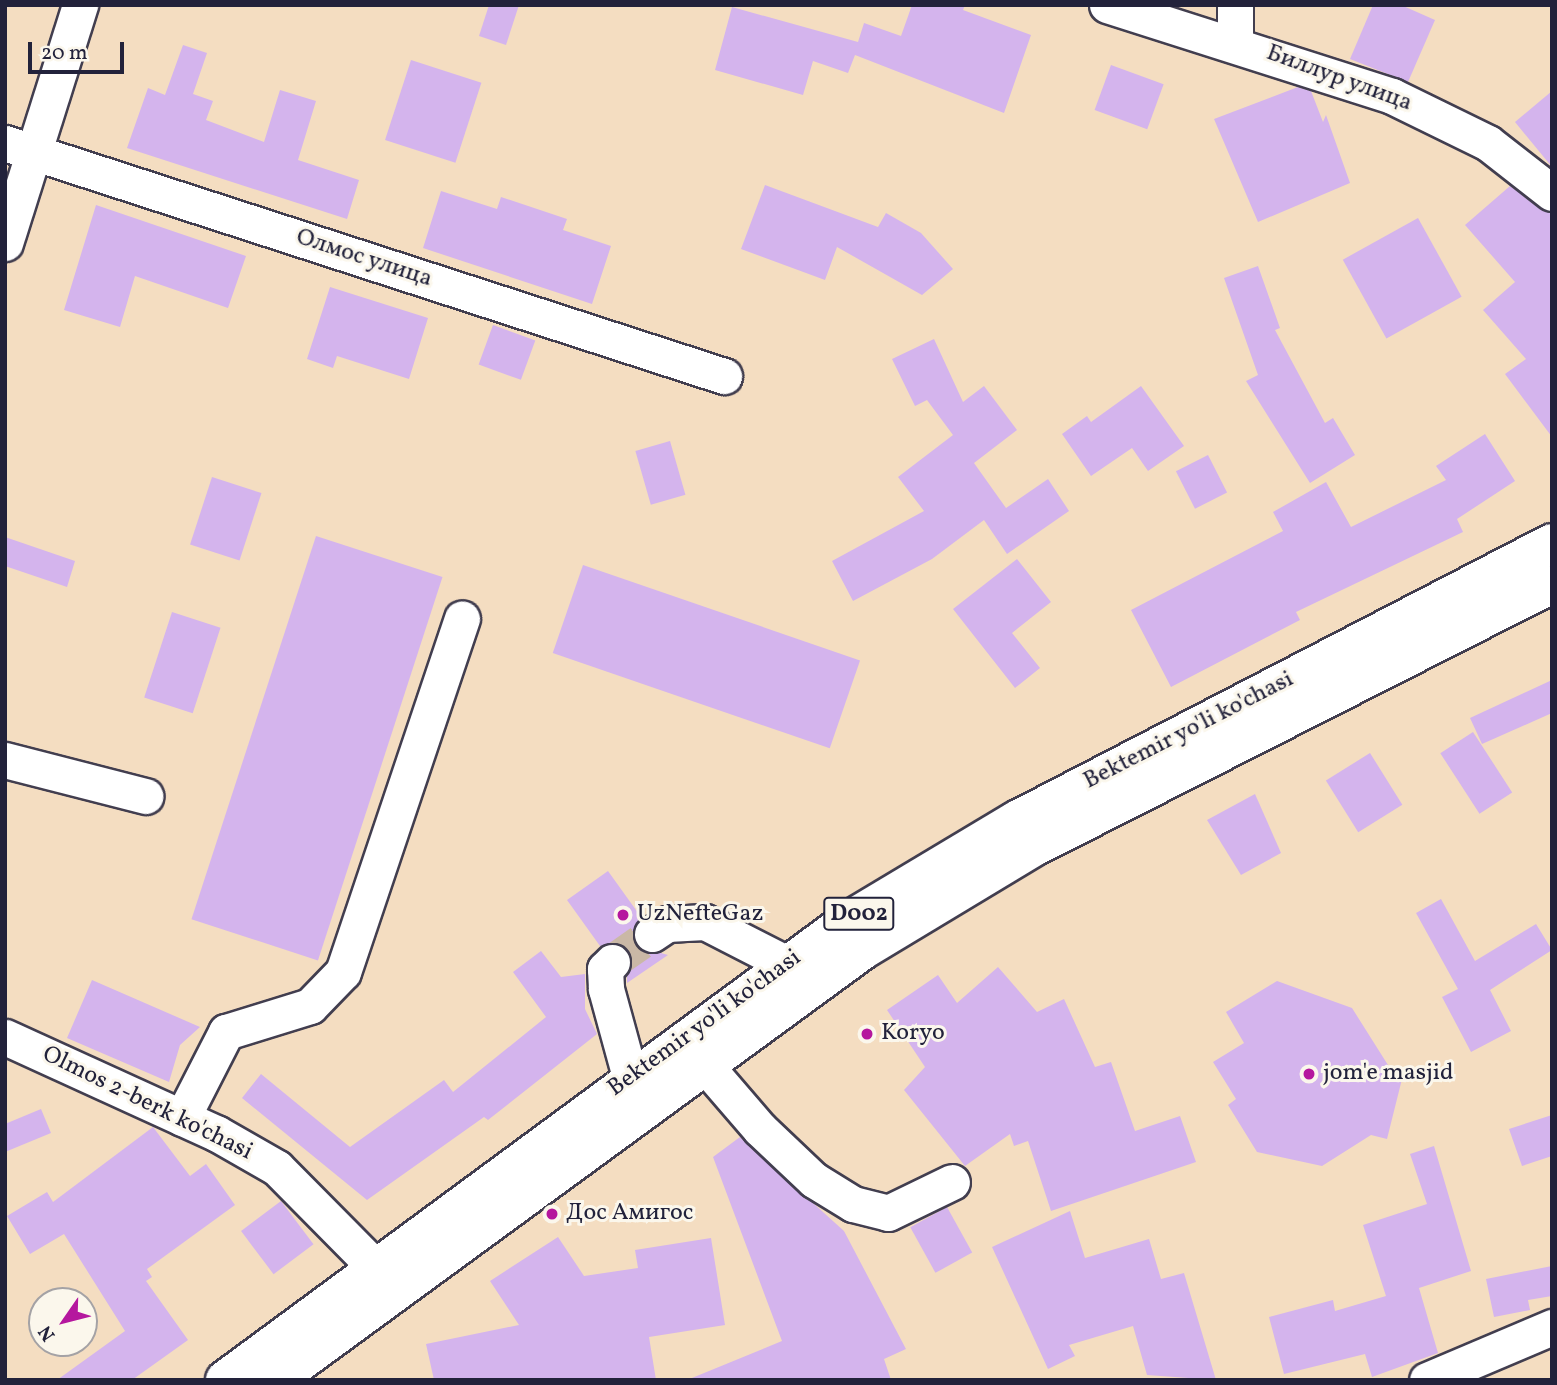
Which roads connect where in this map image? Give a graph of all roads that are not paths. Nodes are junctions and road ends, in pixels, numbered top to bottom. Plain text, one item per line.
1 (80, 5) edge
2 (1107, 5) edge
3 (1235, 5) edge
4 (1235, 43) junction
5 (19, 147) edge
6 (1552, 193) edge
7 (5, 243) edge
8 (724, 376) dead end
9 (1552, 543) edge
10 (1552, 584) edge
11 (462, 619) dead end
12 (5, 760) edge
13 (145, 796) dead end
14 (652, 934) tunnel mouth
15 (612, 962) dead end
16 (797, 977) junction
17 (5, 1037) edge
18 (704, 1064) junction
19 (631, 1077) junction
20 (182, 1118) junction
21 (952, 1182) dead end
22 (374, 1266) junction
23 (1552, 1327) edge
24 (225, 1380) edge
25 (275, 1380) edge
26 (1427, 1380) edge

1 - 5 street
2 - 4 street, Биллур улица
3 - 4 street
4 - 6 street, Биллур улица
5 - 7 street
5 - 8 street, Олмос улица
9 - 16 highway, Bektemir yo'li ko'chasi / D002
10 - 16 highway, Bektemir yo'li ko'chasi / D002
11 - 20 street
12 - 13 street
14 - 16 street
15 - 19 street
16 - 18 highway, Bektemir yo'li ko'chasi / D002
16 - 19 highway, Bektemir yo'li ko'chasi / D002
17 - 20 street, Olmos 2-berk ko'chasi
18 - 21 street
18 - 25 highway, Bektemir yo'li ko'chasi / D002
19 - 22 highway, Bektemir yo'li ko'chasi / D002
20 - 22 street, Olmos 2-berk ko'chasi
22 - 24 highway, Bektemir yo'li ko'chasi / D002
23 - 26 street

